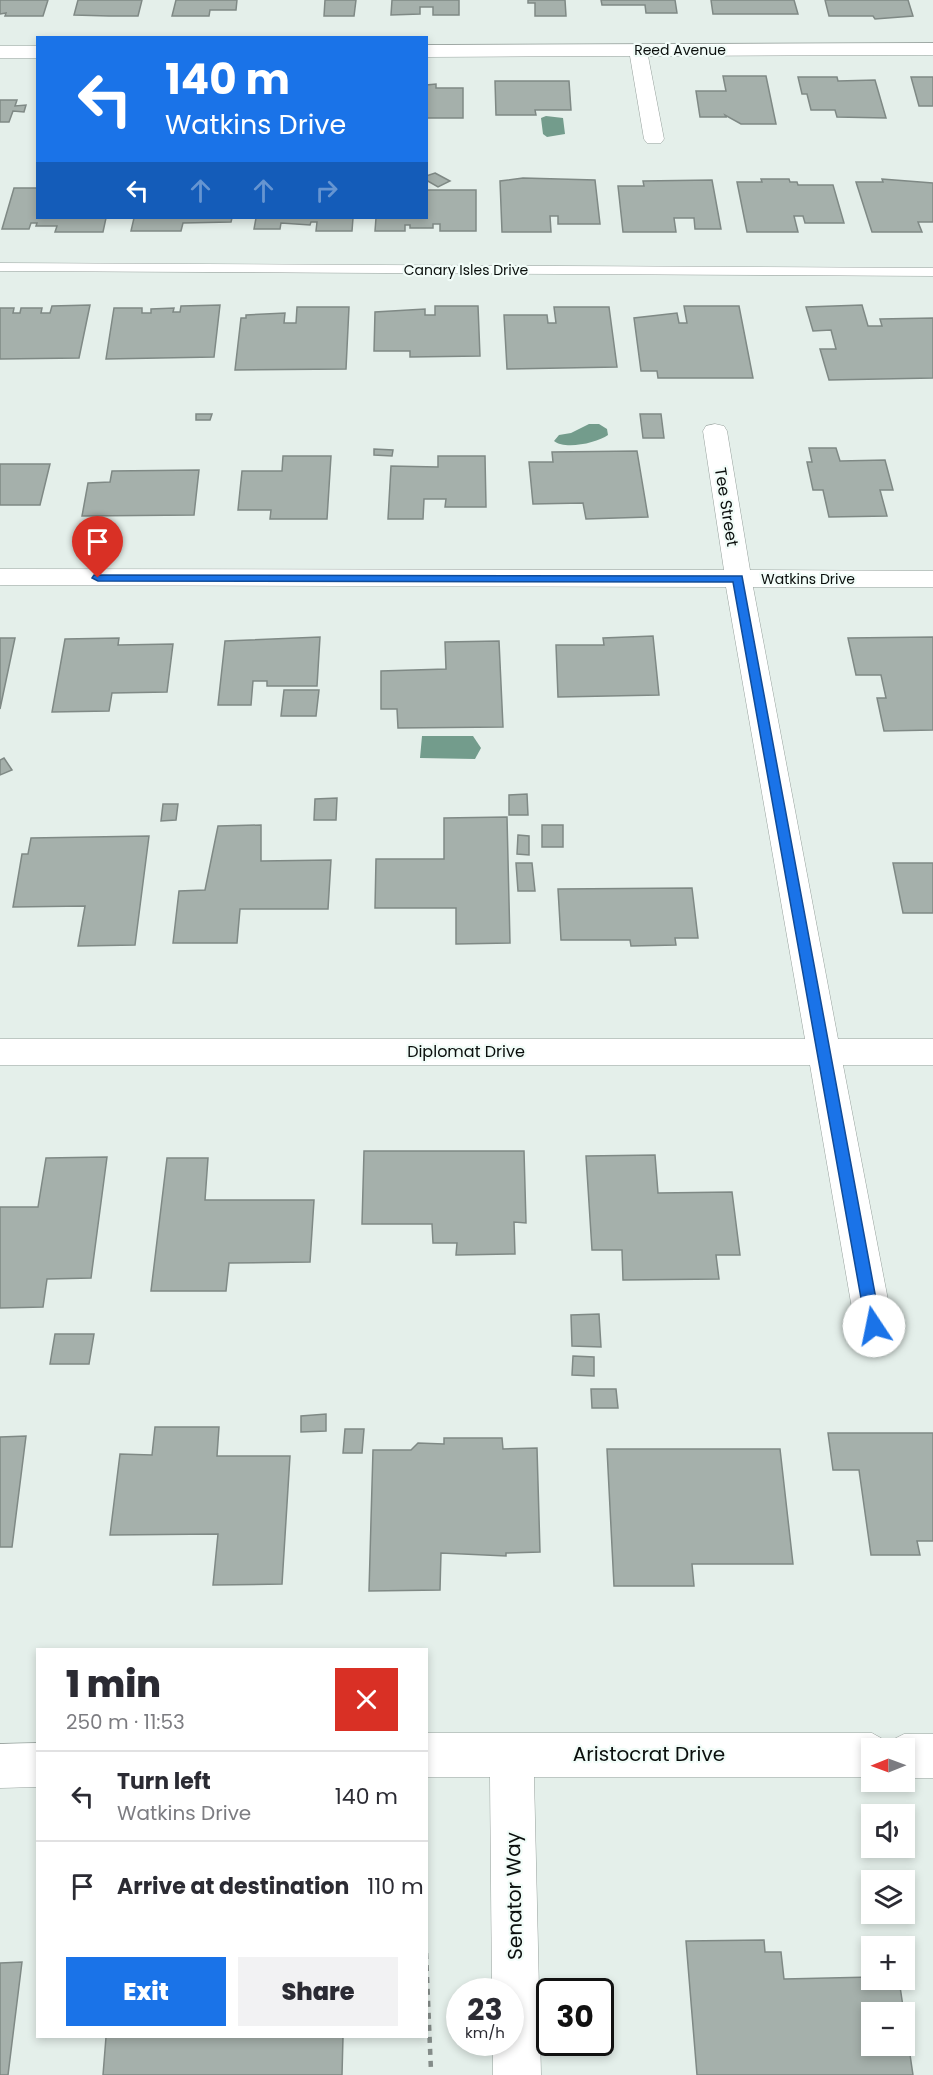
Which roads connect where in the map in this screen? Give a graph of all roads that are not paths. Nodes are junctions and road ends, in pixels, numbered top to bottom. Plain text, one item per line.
1 (933, 49) edge
2 (638, 50) junction
3 (428, 51) edge
4 (0, 52) edge
5 (36, 52) edge
6 (654, 139) dead end
7 (0, 267) edge
8 (933, 272) edge
9 (715, 431) dead end
10 (0, 577) edge
11 (738, 579) junction
12 (933, 579) edge
13 (824, 1051) junction
14 (0, 1052) edge
15 (933, 1052) edge
16 (874, 1326) dead end
17 (512, 1754) junction
18 (428, 1755) edge
19 (861, 1755) edge
20 (915, 1756) edge
21 (933, 1756) edge
22 (36, 1765) edge
23 (0, 1766) edge
24 (517, 2075) edge

1 - 2 street, Reed Avenue
2 - 3 street, Reed Avenue
2 - 6 street
4 - 5 street
7 - 8 lane, Canary Isles Drive
9 - 11 street, Tee Street
10 - 11 street, Watkins Drive
11 - 12 street, Watkins Drive
11 - 13 street, Tee Street
13 - 14 street, Diplomat Drive
13 - 15 street, Diplomat Drive
13 - 16 street, Tee Street
17 - 18 street, Aristocrat Drive
17 - 19 street, Aristocrat Drive
17 - 24 street, Senator Way
20 - 21 street
22 - 23 street

